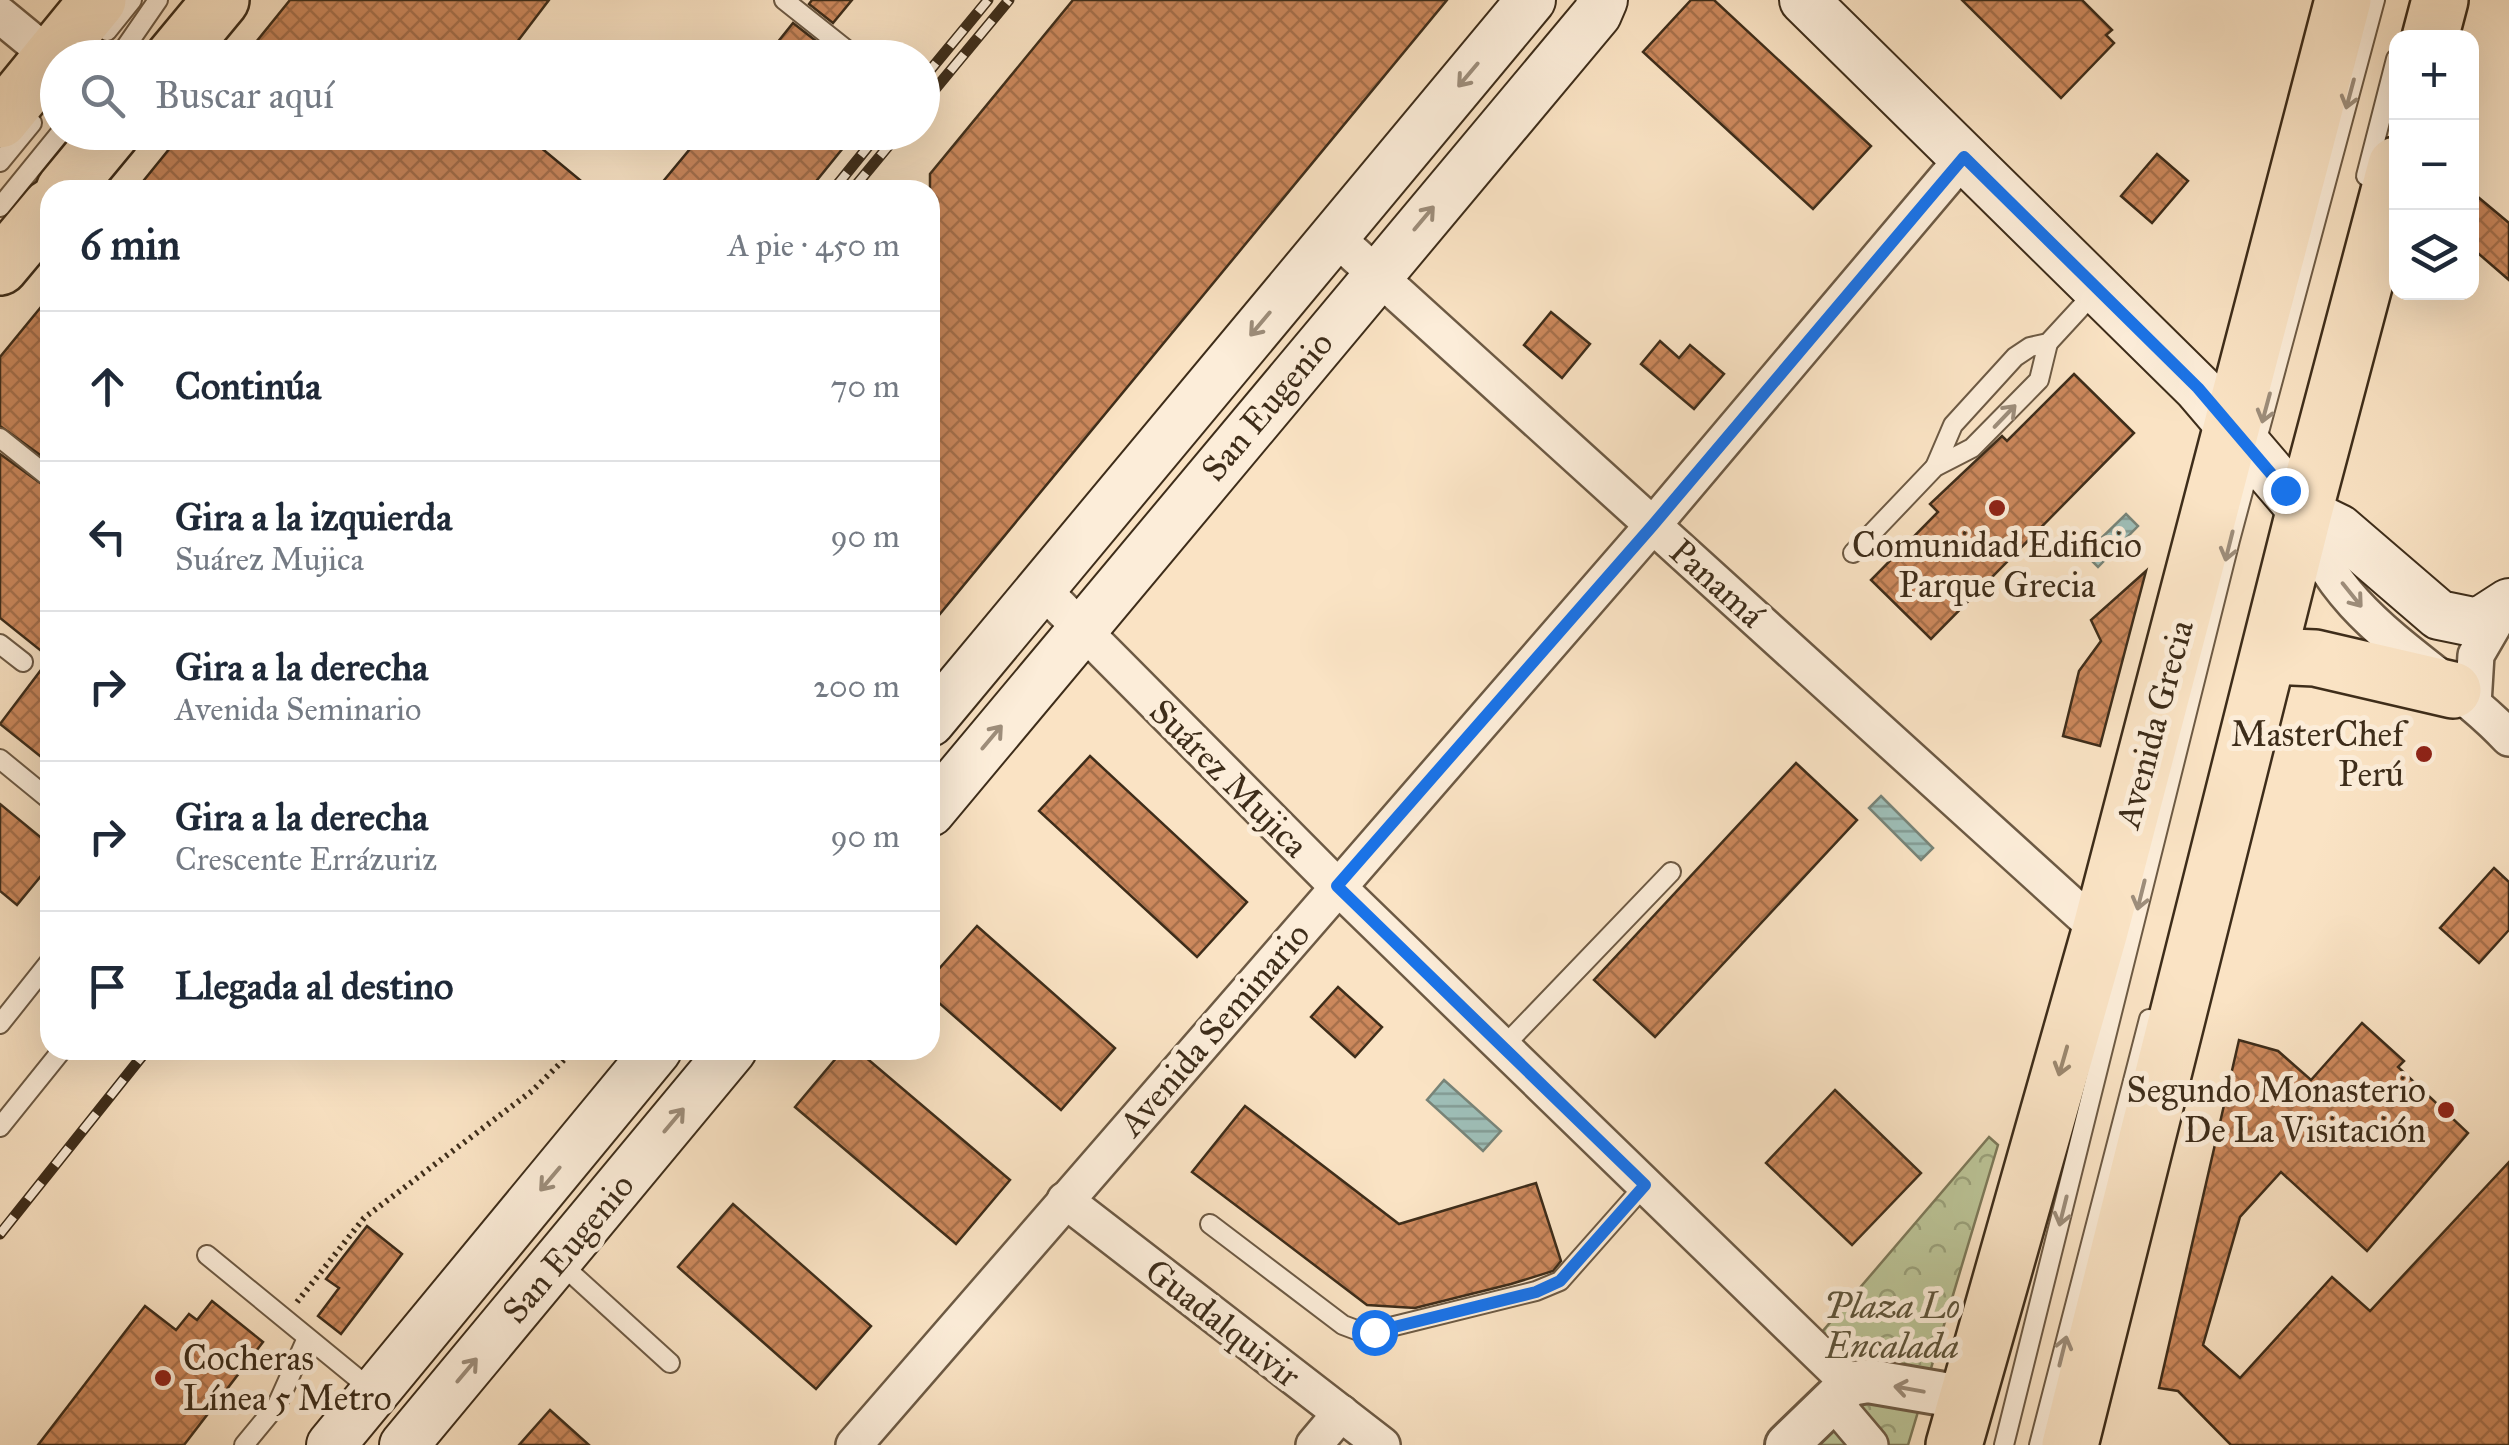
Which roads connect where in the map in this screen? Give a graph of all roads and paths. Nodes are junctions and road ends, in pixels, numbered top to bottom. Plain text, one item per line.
1 (132, 0) edge
2 (158, 0) edge
3 (221, 0) edge
4 (784, 0) edge
5 (1530, 0) edge
6 (1804, 0) edge
7 (2343, 0) edge
8 (2375, 0) edge
9 (2440, 0) edge
10 (1603, 5) edge
11 (0, 15) edge
12 (2432, 30) edge
13 (108, 40) edge
14 (130, 40) edge
15 (188, 40) edge
16 (834, 40) edge
17 (40, 68) edge
18 (2389, 111) edge
19 (40, 128) edge
20 (40, 147) edge
21 (1964, 157) junction
22 (0, 162) edge
23 (2380, 177) edge
24 (0, 207) edge
25 (40, 219) edge
26 (1333, 236) junction
27 (0, 267) edge
28 (1376, 274) junction
29 (2098, 289) junction
30 (2048, 343) junction
31 (0, 438) edge
32 (1936, 468) junction
33 (40, 470) edge
34 (2275, 474) junction
35 (1653, 525) junction
36 (1853, 553) dead end
37 (1041, 588) junction
38 (2505, 608) edge
39 (1082, 629) junction
40 (0, 644) edge
41 (2270, 656) junction
42 (23, 662) dead end
43 (2463, 697) junction
44 (940, 710) edge
45 (2509, 738) edge
46 (0, 759) edge
47 (40, 792) edge
48 (940, 800) edge
49 (1671, 872) dead end
50 (1337, 886) junction
51 (2100, 931) junction
52 (40, 974) edge
53 (2155, 996) dead end
54 (0, 1024) edge
55 (1503, 1048) junction
56 (54, 1060) edge
57 (564, 1060) edge
58 (650, 1060) edge
59 (724, 1060) edge
60 (0, 1127) edge
61 (1645, 1185) junction
62 (1065, 1200) junction
63 (1210, 1224) dead end
64 (207, 1255) dead end
65 (557, 1261) junction
66 (467, 1279) junction
67 (284, 1318) junction
68 (509, 1318) junction
69 (307, 1338) junction
70 (670, 1363) dead end
71 (374, 1392) junction
72 (1841, 1392) junction
73 (1341, 1413) junction
74 (1961, 1422) edge
75 (244, 1445) edge
76 (331, 1445) edge
77 (404, 1445) edge
78 (854, 1445) edge
79 (1314, 1445) edge
80 (1382, 1445) edge
81 (1787, 1445) edge
82 (1870, 1445) edge
83 (2004, 1445) edge
84 (2039, 1445) edge
85 (2070, 1445) edge

1 - 13 lane
2 - 14 lane
3 - 15 main road
4 - 16 lane
5 -> 26 main road, San Eugenio
6 - 21 main road
7 - 34 main road, Avenida Grecia
8 -> 34 lane
9 - 12 main road
28 -> 10 main road, San Eugenio
11 - 17 street
18 - 23 lane
19 - 22 lane
20 - 24 lane
21 - 29 main road
21 - 35 street, Avenida Seminario
23 - 34 main road, Avenida Grecia
25 - 27 main road
26 - 28 street, Panamá
26 -> 37 main road, San Eugenio
28 - 35 street, Panamá
28 - 39 main road, San Eugenio
29 - 30 lane
29 - 34 main road
30 - 32 lane
32 -> 30 lane
31 - 33 lane
32 - 36 lane
34 - 38 main road
34 - 41 main road, Avenida Grecia
34 -> 43 street
34 - 51 main road, Avenida Grecia
34 -> 83 lane
35 - 50 street, Avenida Seminario
35 - 51 street, Panamá
37 - 39 street, Suárez Mujica
37 - 44 main road, San Eugenio
38 - 43 street
48 -> 39 main road, San Eugenio
39 - 50 street, Suárez Mujica
40 - 42 lane
41 - 43 main road
41 - 85 main road, Avenida Grecia
43 - 45 street
46 - 47 lane
49 - 55 lane
50 - 55 street, Suárez Mujica
50 - 62 street, Avenida Seminario
51 -> 74 main road, Avenida Grecia
52 - 54 lane
84 -> 53 lane
55 - 61 street, Suárez Mujica
56 - 60 lane
57 - 67 path
58 -> 66 main road, San Eugenio
65 -> 59 main road, San Eugenio
61 - 63 lane
61 - 72 street, Suárez Mujica
62 - 73 street, Guadalquivir
62 - 78 street, Avenida Seminario
64 - 67 lane
65 - 68 main road, San Eugenio
65 - 70 lane
66 - 68 main road
66 - 71 main road, San Eugenio
67 - 69 lane
77 -> 68 main road, San Eugenio
69 - 71 lane
69 - 75 lane
71 - 76 main road, San Eugenio
74 -> 72 street
72 - 81 street
72 - 82 street, Suárez Mujica
73 - 79 street
73 - 80 street, Guadalquivir

